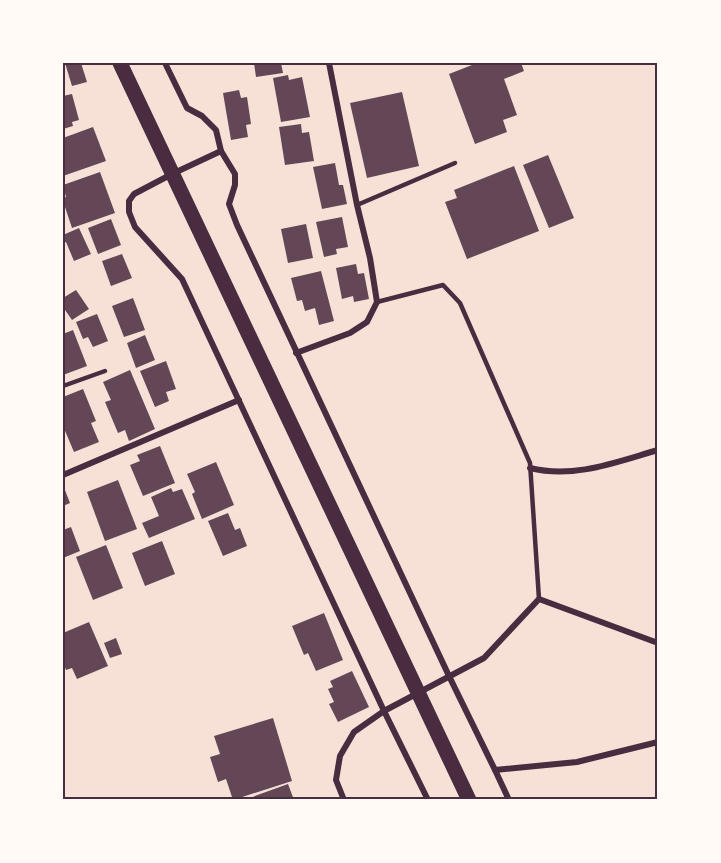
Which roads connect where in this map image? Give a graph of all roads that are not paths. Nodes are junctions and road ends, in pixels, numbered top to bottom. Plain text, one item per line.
1 (120, 63) edge
2 (165, 63) edge
3 (329, 63) edge
4 (221, 151) junction
5 (455, 163) dead end
6 (172, 174) junction
7 (357, 204) junction
8 (377, 302) junction
9 (296, 353) junction
10 (105, 371) dead end
11 (63, 386) edge
12 (239, 400) junction
13 (658, 450) edge
14 (530, 468) junction
15 (63, 475) edge
16 (539, 599) junction
17 (658, 643) edge
18 (449, 676) junction
19 (384, 711) junction
20 (658, 742) edge
21 (495, 770) junction
22 (344, 800) edge
23 (428, 800) edge
24 (469, 800) edge
25 (509, 800) edge

1 - 6 main road
2 - 4 street
3 - 7 street
4 - 6 street
4 - 9 street
5 - 7 lane
6 - 12 street
6 - 24 main road
7 - 8 street
8 - 9 street
8 - 14 lane
9 - 18 street
10 - 11 lane
12 - 15 street
12 - 19 street
13 - 14 street
14 - 16 lane
16 - 17 street
16 - 18 street
18 - 19 street
18 - 21 street
19 - 22 street
19 - 23 street
20 - 21 street
21 - 25 street

